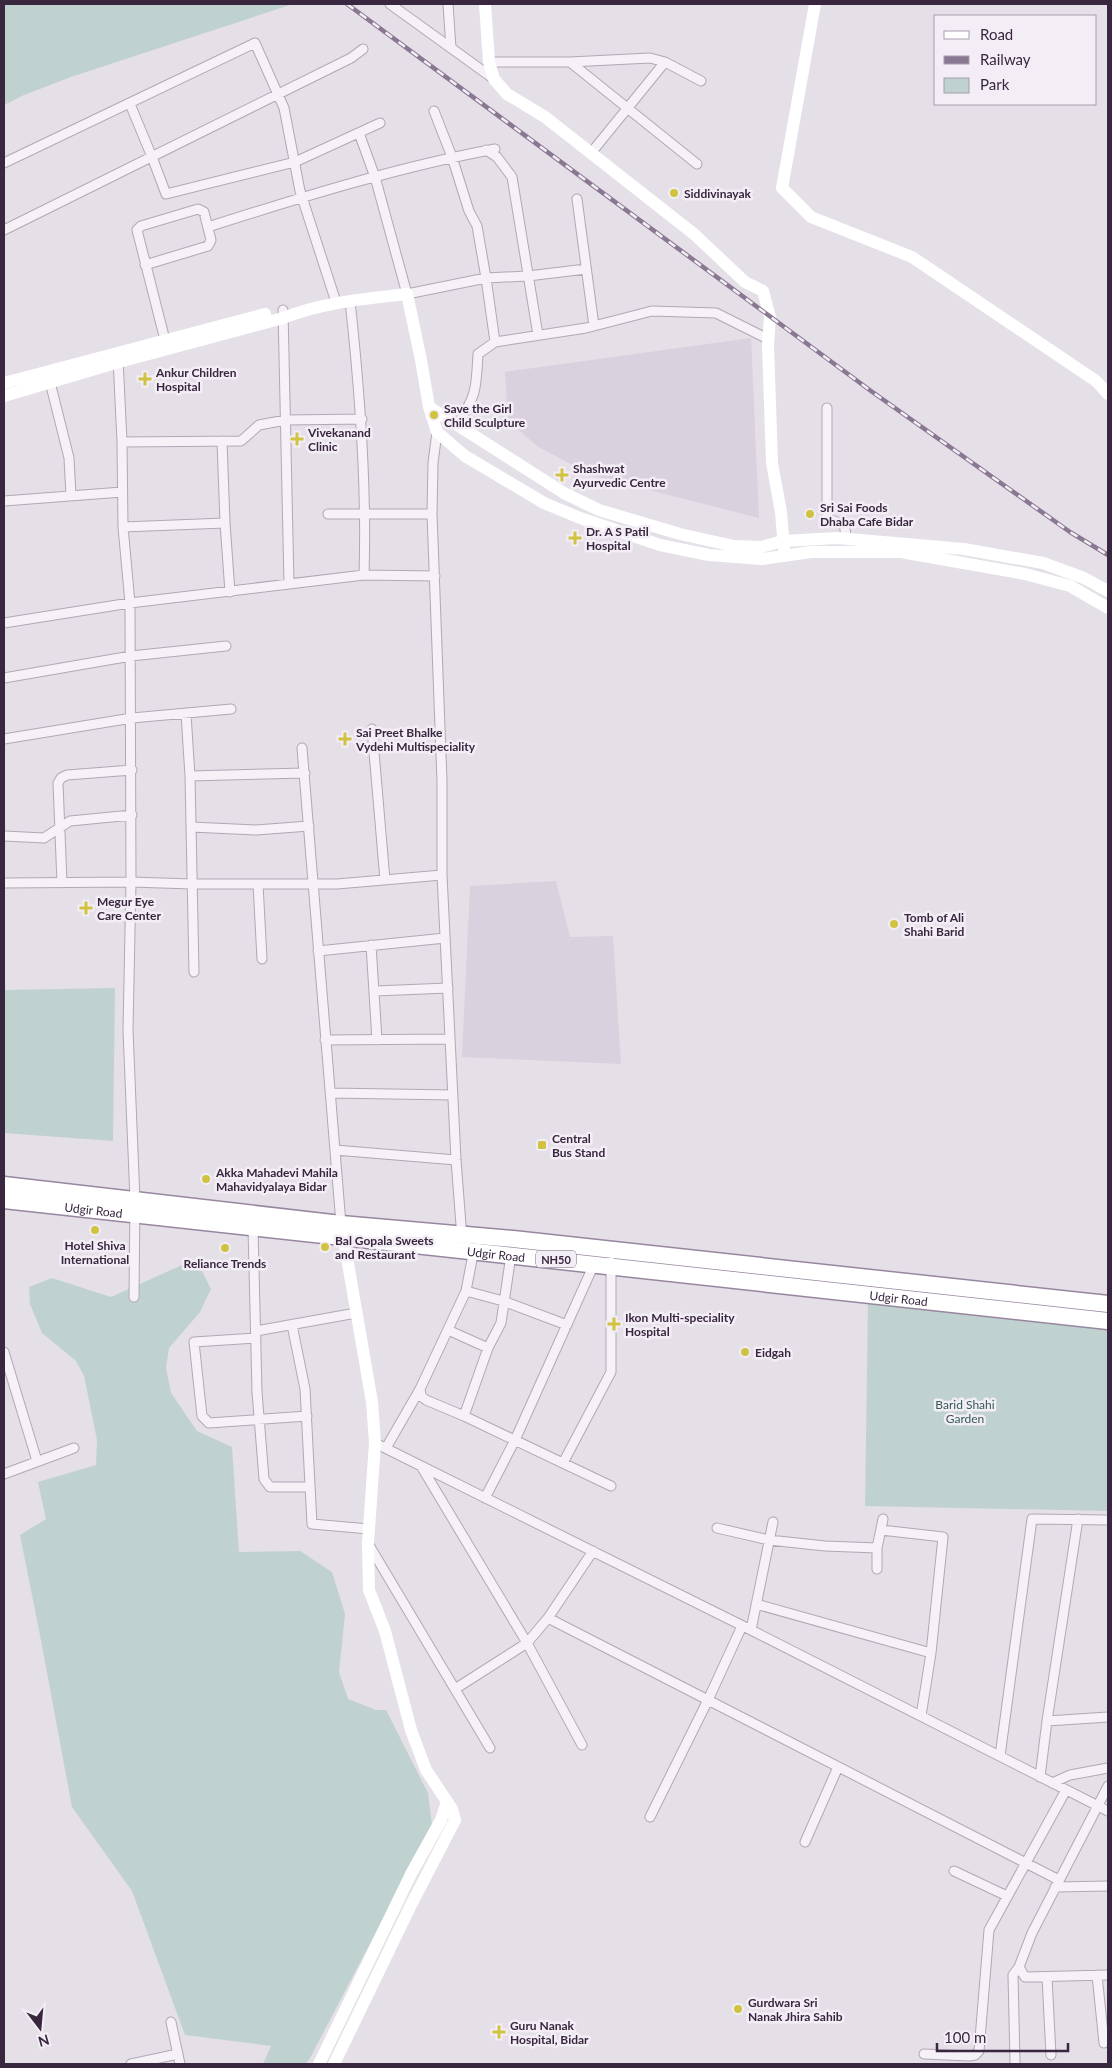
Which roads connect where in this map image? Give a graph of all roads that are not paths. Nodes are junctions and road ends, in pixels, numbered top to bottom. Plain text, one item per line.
1 (390, 4) edge
2 (448, 4) edge
3 (485, 4) edge
4 (815, 4) edge
5 (451, 48) junction
6 (363, 49) dead end
7 (489, 62) junction
8 (570, 62) junction
9 (665, 62) junction
10 (494, 79) junction
11 (701, 81) dead end
12 (278, 94) junction
13 (130, 104) junction
14 (626, 108) junction
15 (434, 111) dead end
16 (380, 123) dead end
17 (359, 133) junction
18 (591, 154) junction
19 (152, 156) junction
20 (452, 156) junction
21 (4, 162) edge
22 (295, 162) junction
23 (697, 164) dead end
24 (376, 177) junction
25 (302, 197) junction
26 (577, 200) dead end
27 (208, 227) junction
28 (4, 230) edge
29 (145, 264) junction
30 (586, 269) junction
31 (528, 276) junction
32 (486, 278) junction
33 (407, 294) junction
34 (350, 301) junction
35 (336, 302) junction
36 (283, 314) junction
37 (594, 326) junction
38 (538, 336) junction
39 (768, 339) junction
40 (165, 340) junction
41 (495, 342) junction
42 (118, 357) junction
43 (50, 382) junction
44 (4, 383) edge
45 (1108, 394) edge
46 (4, 396) edge
47 (428, 407) junction
48 (827, 408) dead end
49 (362, 419) junction
50 (286, 420) junction
51 (457, 425) junction
52 (437, 432) junction
53 (222, 441) junction
54 (122, 442) junction
55 (122, 492) junction
56 (71, 496) junction
57 (4, 501) edge
58 (328, 514) dead end
59 (366, 514) junction
60 (432, 514) junction
61 (225, 523) junction
62 (123, 527) junction
63 (847, 539) junction
64 (783, 541) junction
65 (784, 556) junction
66 (364, 575) junction
67 (435, 576) junction
68 (289, 584) junction
69 (1108, 591) edge
70 (230, 592) junction
71 (130, 603) junction
72 (1108, 608) edge
73 (4, 623) edge
74 (226, 646) dead end
75 (130, 656) junction
76 (4, 678) edge
77 (231, 709) dead end
78 (186, 714) junction
79 (132, 718) junction
80 (372, 729) dead end
81 (4, 739) edge
82 (302, 748) dead end
83 (132, 770) junction
84 (304, 773) junction
85 (190, 776) junction
86 (132, 815) junction
87 (309, 826) junction
88 (61, 827) junction
89 (191, 827) junction
90 (4, 836) edge
91 (442, 875) junction
92 (385, 880) junction
93 (131, 882) junction
94 (4, 883) edge
95 (62, 883) junction
96 (192, 884) junction
97 (258, 884) junction
98 (313, 884) junction
99 (445, 938) junction
100 (370, 945) junction
101 (318, 951) junction
102 (262, 959) dead end
103 (194, 972) dead end
104 (448, 988) junction
105 (374, 991) junction
106 (450, 1039) junction
107 (326, 1040) junction
108 (377, 1040) junction
109 (330, 1092) junction
110 (454, 1094) junction
111 (335, 1150) junction
112 (456, 1160) junction
113 (4, 1184) edge
114 (4, 1200) edge
115 (135, 1207) junction
116 (253, 1228) junction
117 (342, 1231) junction
118 (469, 1243) junction
119 (511, 1255) junction
120 (604, 1257) junction
121 (466, 1291) junction
122 (134, 1297) dead end
123 (503, 1301) junction
124 (1108, 1304) edge
125 (356, 1313) junction
126 (1108, 1320) edge
127 (292, 1324) junction
128 (567, 1326) junction
129 (448, 1330) junction
130 (256, 1334) junction
131 (488, 1348) junction
132 (4, 1352) edge
133 (420, 1389) junction
134 (306, 1416) junction
135 (464, 1416) junction
136 (260, 1419) junction
137 (514, 1440) junction
138 (381, 1446) junction
139 (74, 1448) dead end
140 (37, 1462) junction
141 (563, 1463) junction
142 (421, 1466) junction
143 (4, 1474) edge
144 (611, 1486) dead end
145 (309, 1487) junction
146 (485, 1498) junction
147 (883, 1519) dead end
148 (1078, 1519) junction
149 (1108, 1520) edge
150 (773, 1522) dead end
151 (717, 1528) dead end
152 (369, 1529) junction
153 (881, 1530) junction
154 (769, 1540) junction
155 (368, 1543) junction
156 (878, 1548) junction
157 (593, 1551) junction
158 (877, 1569) dead end
159 (756, 1604) junction
160 (548, 1618) junction
161 (747, 1628) junction
162 (527, 1643) junction
163 (931, 1653) junction
164 (455, 1689) junction
165 (708, 1700) junction
166 (921, 1716) junction
167 (1108, 1717) edge
168 (1047, 1721) junction
169 (582, 1745) dead end
170 (490, 1748) dead end
171 (1000, 1756) junction
172 (838, 1767) junction
173 (1108, 1768) edge
174 (1040, 1777) junction
175 (1052, 1783) junction
176 (1108, 1786) edge
177 (1066, 1790) junction
178 (447, 1802) junction
179 (1097, 1806) junction
180 (1108, 1811) edge
181 (650, 1817) dead end
182 (805, 1842) dead end
183 (1026, 1864) junction
184 (954, 1871) dead end
185 (1057, 1884) junction
186 (1108, 1886) edge
187 (1007, 1896) junction
188 (1019, 1967) junction
189 (1097, 1975) junction
190 (1108, 1975) edge
191 (1047, 1977) junction
192 (170, 2022) dead end
193 (1104, 2043) dead end
194 (178, 2054) junction
195 (924, 2054) dead end
196 (1051, 2056) dead end
197 (1015, 2062) dead end
198 (131, 2064) edge
199 (180, 2064) edge
200 (319, 2064) edge
201 (334, 2064) edge

1 - 5 street
2 - 5 street
3 - 7 main road
4 - 45 main road
5 - 10 street
6 - 12 street
7 - 8 street
7 - 10 main road
8 - 9 street
8 - 14 street
9 - 11 street
9 - 14 street
10 - 18 main road
12 - 13 street
12 - 19 street
12 - 22 street
13 - 19 street
13 - 21 street
14 - 18 street
14 - 23 street
15 - 20 street
16 - 17 street
17 - 22 street
17 - 24 street
18 - 39 main road
19 - 22 street
19 - 28 street
20 - 24 street
20 - 31 street
20 - 32 street
22 - 25 street
24 - 25 street
24 - 33 street
25 - 27 street
25 - 35 street
26 - 30 street
27 - 29 street
27 - 29 street
29 - 40 street
30 - 31 street
30 - 37 street
31 - 32 street
31 - 38 street
32 - 33 street
32 - 41 street
33 - 34 main road
33 - 47 main road
34 - 35 main road
34 - 49 street
35 - 36 main road
36 - 40 main road
36 - 42 main road
36 - 50 street
37 - 38 street
37 - 39 street
38 - 41 street
39 - 64 main road
40 - 42 main road
41 - 51 street
42 - 43 main road
42 - 44 main road
42 - 54 street
43 - 46 main road
43 - 56 street
47 - 51 main road
47 - 52 main road
48 - 63 street
49 - 50 street
49 - 59 street
50 - 53 street
50 - 68 street
51 - 64 main road
52 - 60 street
52 - 65 main road
53 - 54 street
53 - 61 street
54 - 55 street
55 - 56 street
55 - 62 street
56 - 57 street
58 - 59 street
59 - 60 street
59 - 66 street
60 - 67 street
61 - 62 street
61 - 70 street
62 - 71 street
63 - 64 main road
63 - 69 main road
64 - 65 main road
65 - 72 main road
66 - 67 street
66 - 68 street
67 - 91 street
68 - 70 street
70 - 71 street
71 - 73 street
71 - 75 street
74 - 75 street
75 - 76 street
75 - 79 street
77 - 78 street
78 - 79 street
78 - 85 street
79 - 81 street
79 - 83 street
80 - 92 street
82 - 84 street
83 - 86 street
83 - 88 street
84 - 85 street
84 - 87 street
85 - 89 street
86 - 88 street
86 - 93 street
87 - 89 street
87 - 98 street
88 - 90 street
88 - 95 street
89 - 96 street
91 - 92 street
91 - 99 street
92 - 98 street
93 - 95 street
93 - 96 street
93 - 115 street
94 - 95 street
96 - 97 street
96 - 103 street
97 - 98 street
97 - 102 street
98 - 101 street
99 - 100 street
99 - 104 street
100 - 101 street
100 - 105 street
101 - 107 street
104 - 105 street
104 - 106 street
105 - 108 street
106 - 108 street
106 - 110 street
107 - 108 street
107 - 109 street
109 - 110 street
109 - 111 street
110 - 112 street
111 - 112 street
111 - 117 street
112 - 118 street
113 - 115 highway, Udgir Road / NH50
114 - 115 highway, Udgir Road / NH50
115 - 116 highway, Udgir Road / NH50
115 - 117 highway, Udgir Road / NH50
115 - 122 street
116 - 117 highway, Udgir Road / NH50
116 - 130 street
117 - 118 highway, Udgir Road / NH50
117 - 125 main road
118 - 119 highway, Udgir Road / NH50
118 - 120 highway, Udgir Road / NH50
118 - 121 street
119 - 120 highway, Udgir Road / NH50
119 - 123 street
120 - 124 highway, Udgir Road / NH50
120 - 126 highway, Udgir Road / NH50
120 - 128 street
120 - 141 street
121 - 123 street
121 - 129 street
123 - 128 street
123 - 131 street
125 - 127 street
125 - 138 main road
127 - 130 street
127 - 134 street
128 - 137 street
129 - 131 street
129 - 133 street
130 - 136 street
130 - 136 street
131 - 135 street
132 - 140 street
133 - 135 street
133 - 138 street
134 - 136 street
134 - 145 street
135 - 137 street
136 - 145 street
137 - 141 street
137 - 146 street
138 - 142 street
138 - 152 main road
139 - 140 street
140 - 143 street
141 - 144 street
142 - 146 street
142 - 162 street
145 - 152 street
146 - 157 street
147 - 153 street
148 - 149 street
148 - 168 street
148 - 171 street
150 - 154 street
151 - 154 street
152 - 155 main road
153 - 156 street
153 - 163 street
154 - 156 street
154 - 159 street
155 - 164 street
155 - 178 main road
156 - 158 street
157 - 160 street
157 - 161 street
159 - 161 street
159 - 163 street
160 - 162 street
160 - 165 street
161 - 165 street
161 - 166 street
162 - 164 street
162 - 169 street
163 - 166 street
164 - 170 street
165 - 172 street
165 - 181 street
166 - 171 street
167 - 168 street
168 - 174 street
171 - 174 street
172 - 182 street
172 - 183 street
173 - 175 street
174 - 175 street
175 - 177 street
176 - 179 street
177 - 179 street
177 - 183 street
178 - 200 main road
178 - 201 main road
179 - 180 street
179 - 185 street
183 - 185 street
183 - 187 street
184 - 187 street
185 - 186 street
185 - 188 street
187 - 195 street
188 - 191 street
188 - 197 street
189 - 190 street
189 - 191 street
189 - 193 street
191 - 196 street
192 - 194 street
194 - 198 street
194 - 199 street

